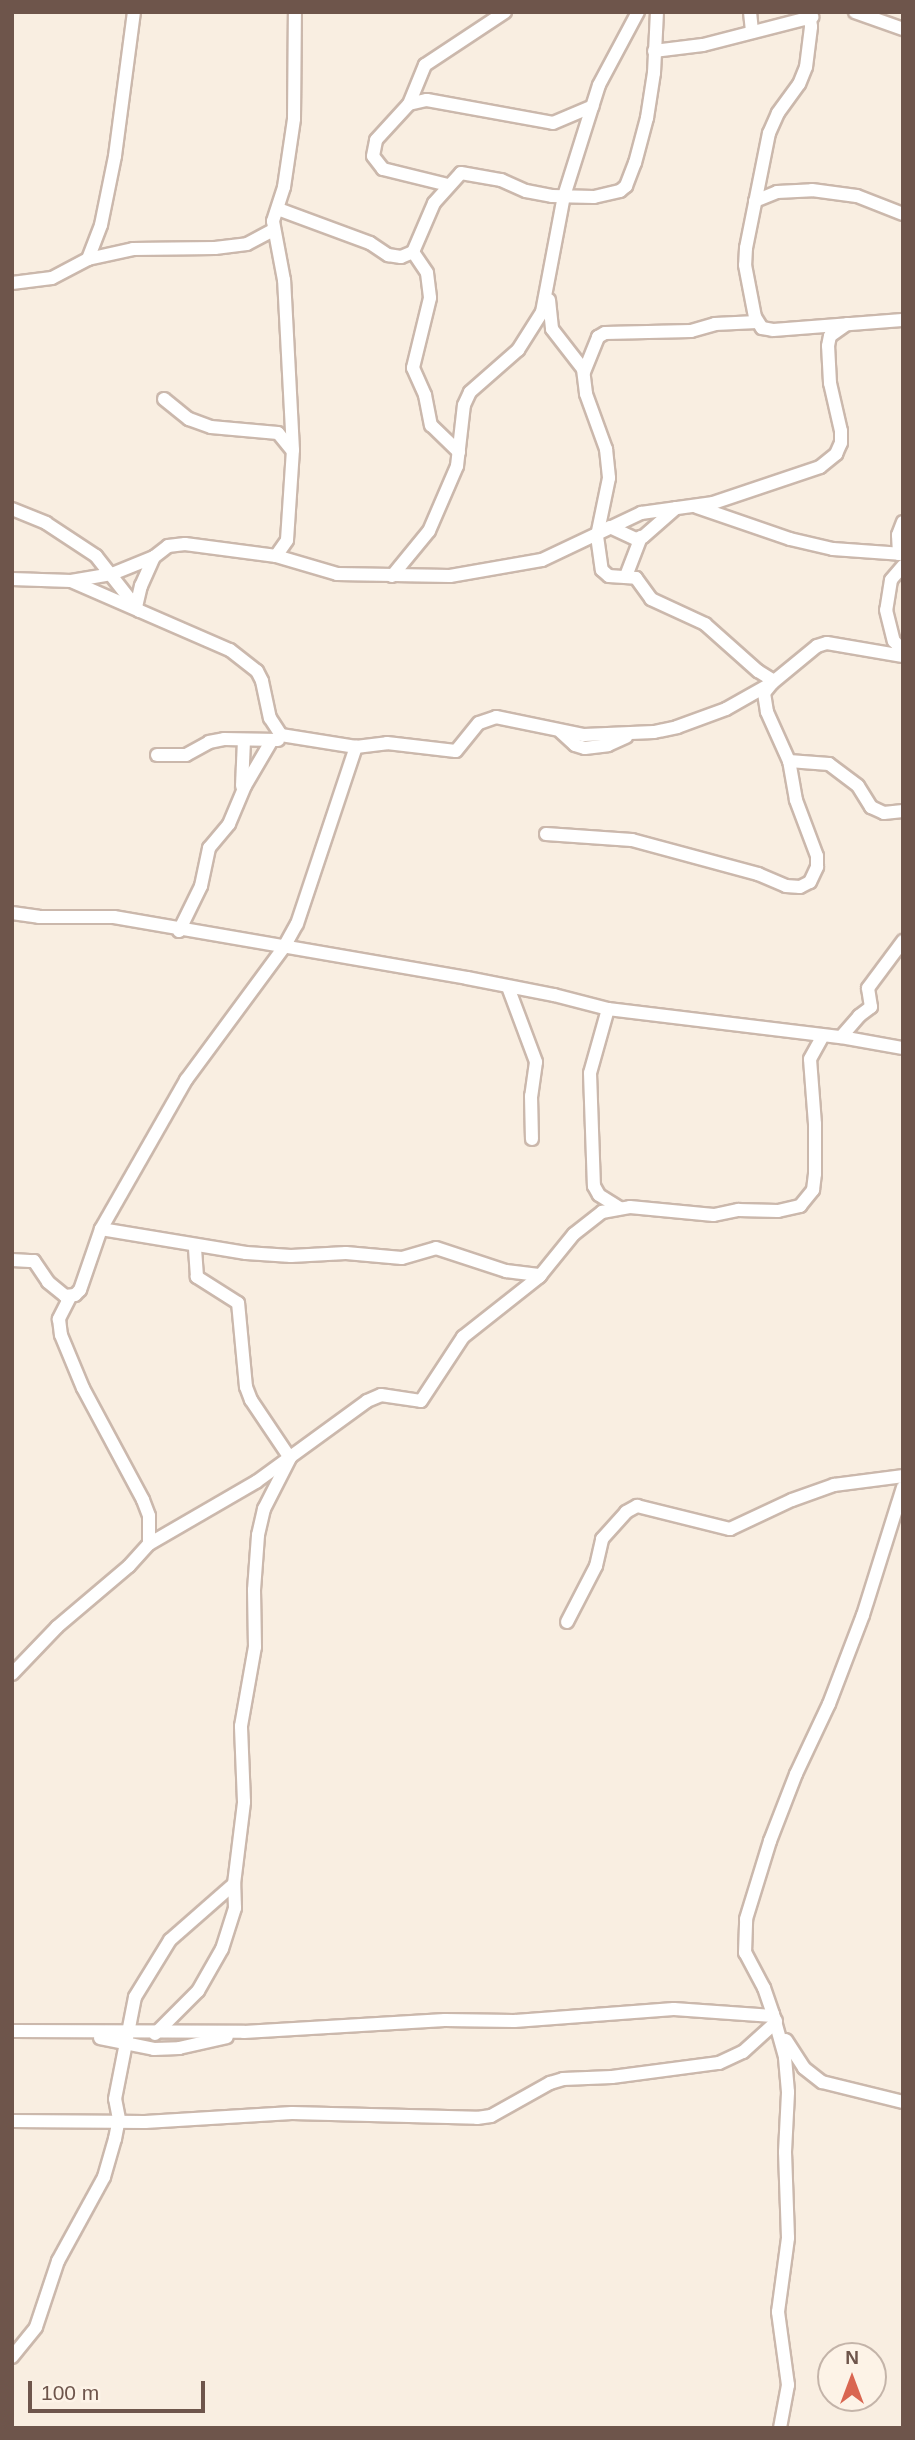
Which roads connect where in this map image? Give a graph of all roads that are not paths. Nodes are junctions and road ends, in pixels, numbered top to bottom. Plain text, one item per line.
1 (134, 12) edge
2 (295, 12) edge
3 (505, 12) edge
4 (638, 12) edge
5 (657, 12) edge
6 (750, 12) edge
7 (855, 12) edge
8 (811, 15) edge
9 (903, 29) edge
10 (752, 32) junction
11 (654, 51) junction
12 (409, 104) junction
13 (593, 106) junction
14 (448, 185) junction
15 (564, 197) junction
16 (755, 201) junction
17 (278, 209) junction
18 (903, 214) edge
19 (274, 230) junction
20 (413, 252) junction
21 (88, 259) junction
22 (12, 283) edge
23 (548, 293) junction
24 (903, 320) edge
25 (757, 321) junction
26 (847, 324) junction
27 (584, 372) junction
28 (164, 399) dead end
29 (293, 450) junction
30 (459, 452) junction
31 (694, 506) junction
32 (676, 508) junction
33 (12, 509) edge
34 (903, 522) edge
35 (610, 527) junction
36 (597, 536) junction
37 (641, 537) junction
38 (287, 540) junction
39 (276, 556) junction
40 (154, 557) junction
41 (901, 558) edge
42 (298, 563) junction
43 (112, 574) junction
44 (392, 576) junction
45 (626, 576) junction
46 (12, 579) edge
47 (71, 581) junction
48 (138, 609) junction
49 (903, 651) edge
50 (903, 656) edge
51 (773, 682) junction
52 (296, 739) junction
53 (272, 740) junction
54 (244, 741) junction
55 (356, 747) junction
56 (157, 755) dead end
57 (789, 761) junction
58 (242, 794) junction
59 (903, 811) edge
60 (546, 834) dead end
61 (12, 913) edge
62 (297, 924) junction
63 (178, 931) junction
64 (903, 941) edge
65 (284, 947) junction
66 (305, 949) junction
67 (508, 987) junction
68 (608, 1009) junction
69 (823, 1036) junction
70 (841, 1037) junction
71 (903, 1048) edge
72 (532, 1139) dead end
73 (620, 1208) junction
74 (101, 1228) junction
75 (195, 1245) junction
76 (12, 1260) edge
77 (541, 1275) junction
78 (70, 1297) junction
79 (290, 1458) junction
80 (903, 1476) edge
81 (903, 1487) edge
82 (149, 1544) junction
83 (567, 1622) dead end
84 (12, 1674) edge
85 (234, 1884) junction
86 (132, 2011) junction
87 (774, 2020) junction
88 (12, 2031) edge
89 (26, 2031) junction
90 (244, 2032) junction
91 (151, 2033) junction
92 (12, 2037) edge
93 (129, 2039) junction
94 (903, 2102) edge
95 (118, 2119) junction
96 (12, 2121) edge
97 (12, 2357) edge
98 (780, 2428) edge

1 - 21 street
2 - 17 street
3 - 12 street
4 - 13 street
5 - 11 street
6 - 10 street
7 - 9 street
8 - 10 street
8 - 16 street
10 - 11 street
11 - 15 street
12 - 13 street
12 - 14 street
13 - 15 street
14 - 15 street
14 - 20 street
15 - 23 street
16 - 18 street
16 - 25 street
17 - 19 street
17 - 20 street
19 - 21 street
19 - 29 street
20 - 30 street
21 - 22 street
23 - 27 street
23 - 30 street
24 - 26 street
25 - 26 street
25 - 27 street
26 - 31 street
27 - 36 street
28 - 29 street
29 - 38 street
30 - 44 street
31 - 32 street
31 - 41 street
32 - 35 street
32 - 37 street
33 - 43 street
34 - 41 street
35 - 36 street
35 - 37 street
36 - 44 street
36 - 45 street
37 - 45 street
38 - 39 street
38 - 42 street
39 - 40 street
39 - 42 street
40 - 43 street
40 - 48 street
41 - 49 street
42 - 44 street
43 - 47 street
43 - 48 street
45 - 51 street
46 - 47 street
47 - 48 street
48 - 52 street
50 - 51 street
51 - 55 street
51 - 57 street
52 - 53 street
52 - 55 street
53 - 54 street
53 - 58 street
54 - 56 street
54 - 58 street
55 - 62 street
57 - 59 street
57 - 60 street
58 - 63 street
61 - 63 street
62 - 65 street
62 - 66 street
63 - 65 street
64 - 70 street
65 - 66 street
65 - 74 street
66 - 67 street
67 - 68 street
67 - 72 street
68 - 69 street
68 - 73 street
69 - 70 street
69 - 73 street
70 - 71 street
73 - 77 street
74 - 75 street
74 - 78 street
75 - 77 street
75 - 79 street
76 - 78 street
77 - 79 street
78 - 82 street
79 - 82 street
79 - 85 street
80 - 83 street
81 - 87 street
82 - 84 street
85 - 86 street
85 - 91 street
86 - 91 street
86 - 93 street
87 - 90 street
87 - 94 street
87 - 95 street
87 - 98 street
88 - 89 street
89 - 92 street
89 - 93 street
90 - 91 street
90 - 93 street
91 - 93 street
93 - 95 street
95 - 96 street
95 - 97 street

